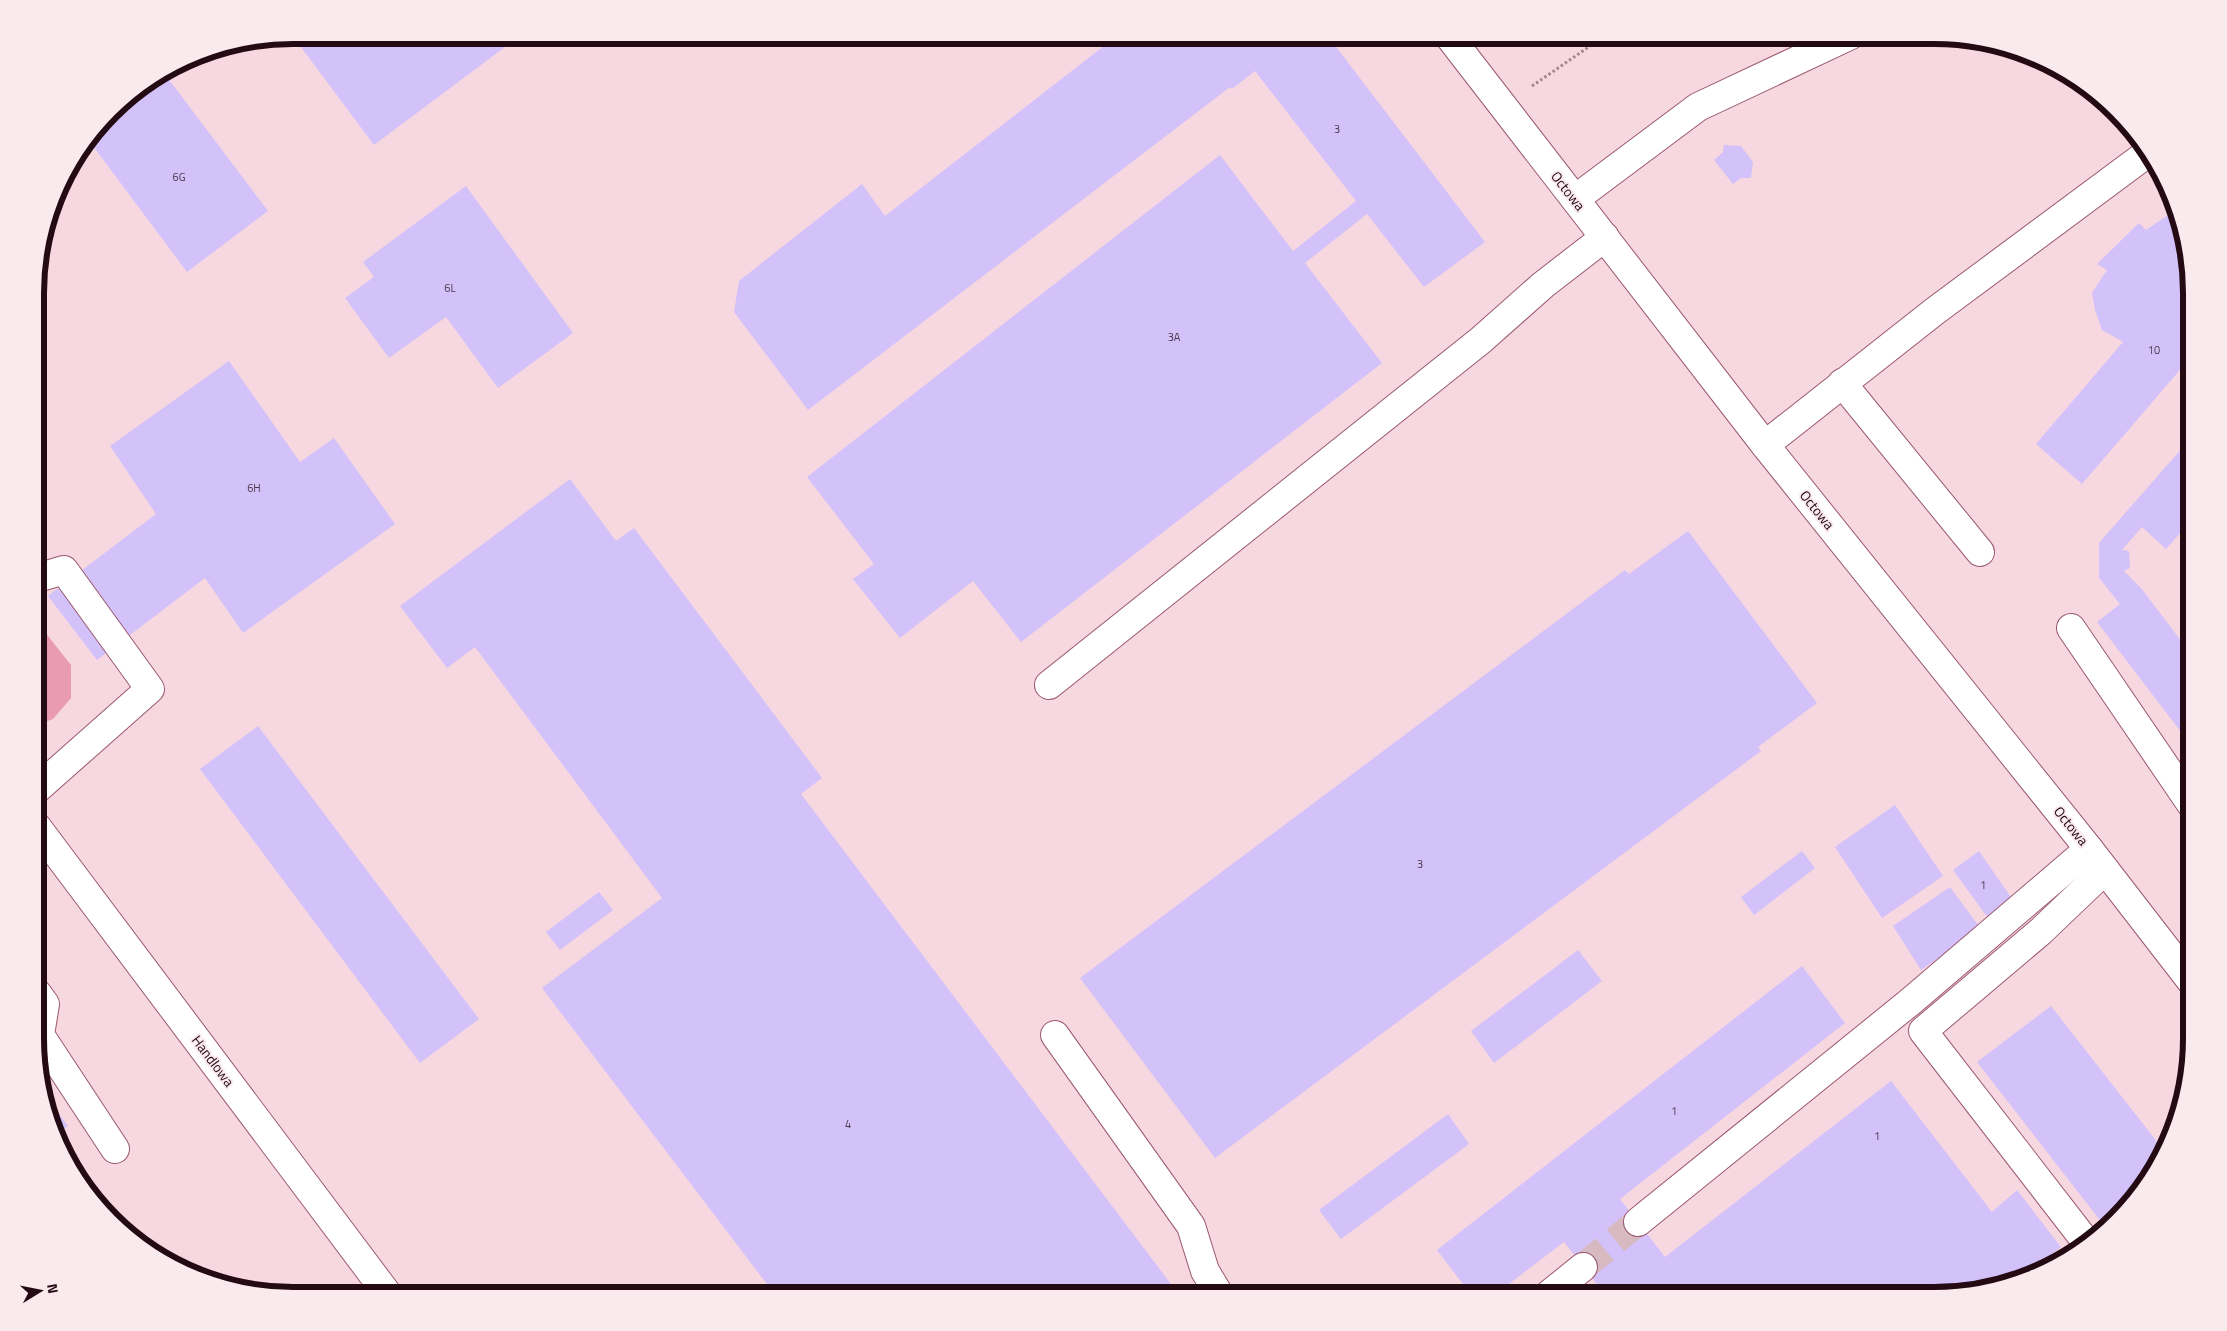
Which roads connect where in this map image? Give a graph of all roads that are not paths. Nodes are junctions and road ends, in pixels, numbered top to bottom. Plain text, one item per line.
1 (1455, 44) edge
2 (1832, 44) edge
3 (2142, 156) edge
4 (1575, 199) junction
5 (1605, 237) junction
6 (1842, 383) junction
7 (1765, 445) junction
8 (1980, 552) dead end
9 (44, 576) edge
10 (2071, 628) dead end
11 (1049, 685) dead end
12 (44, 783) edge
13 (2183, 791) edge
14 (44, 836) edge
15 (2097, 860) junction
16 (2183, 969) edge
17 (1055, 1035) dead end
18 (44, 1041) edge
19 (115, 1149) dead end
20 (1638, 1222) tunnel mouth
21 (2083, 1238) edge
22 (1583, 1267) tunnel mouth
23 (382, 1287) edge
24 (1214, 1287) edge
25 (1558, 1287) edge

1 - 4 street, Octowa
2 - 4 street
3 - 6 street
4 - 5 street, Octowa
5 - 7 street, Octowa
5 - 11 street
6 - 7 street
6 - 8 street
7 - 15 street, Octowa
9 - 12 street
10 - 13 street
14 - 23 street, Handlowa
15 - 16 street, Octowa
15 - 20 street
15 - 21 street
17 - 24 street
18 - 19 street
22 - 25 street

